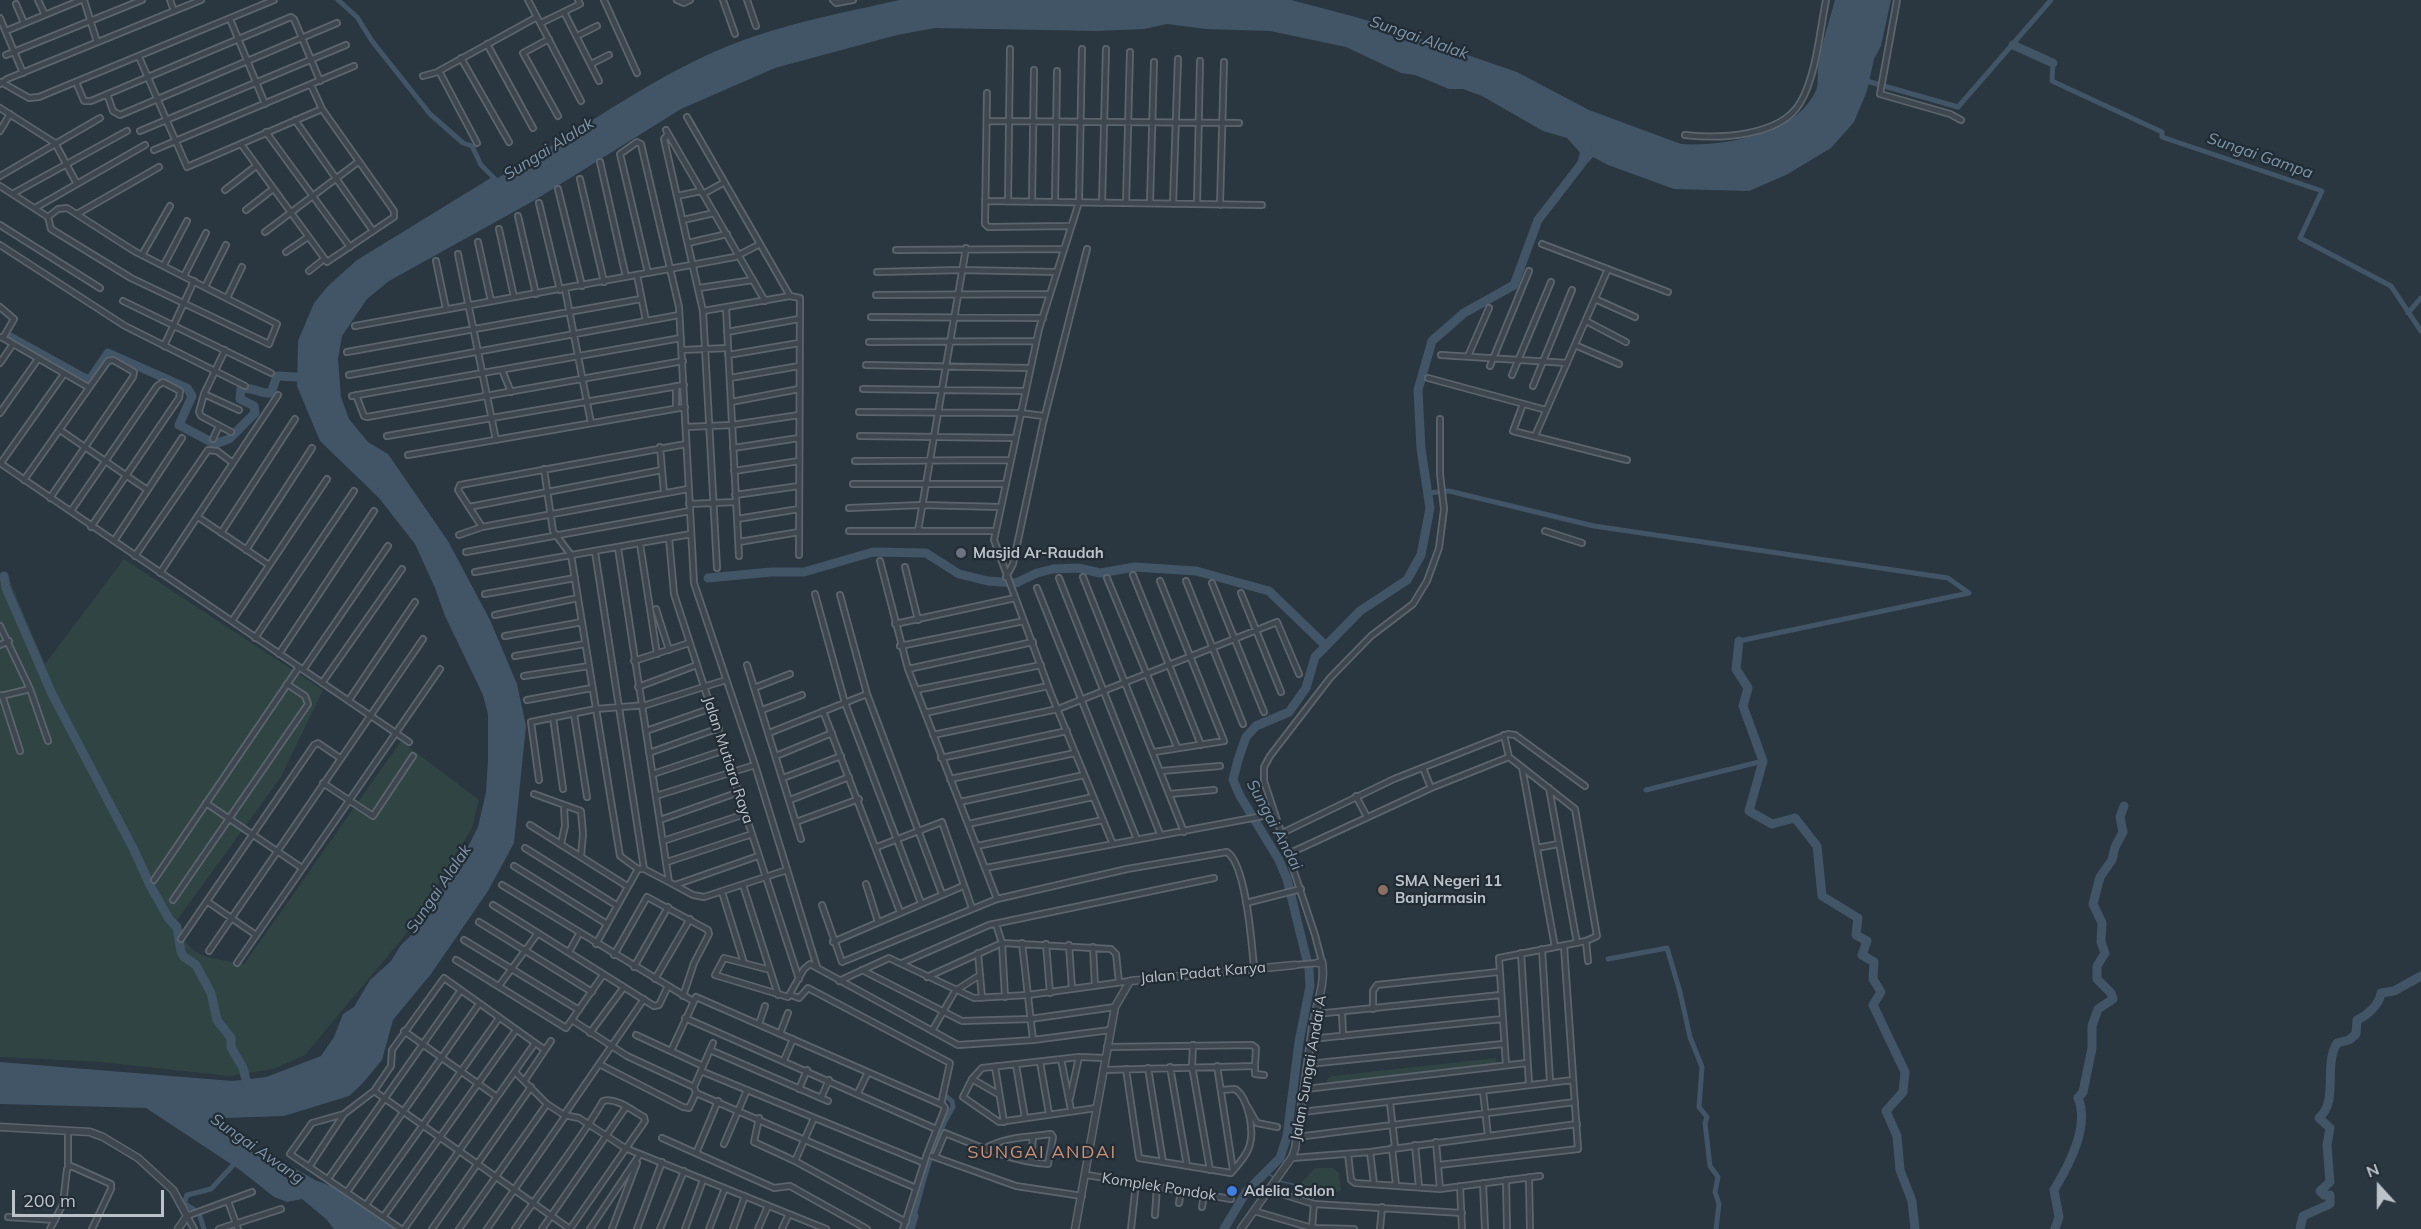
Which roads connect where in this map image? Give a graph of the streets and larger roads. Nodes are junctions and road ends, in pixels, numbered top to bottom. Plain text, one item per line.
1 (38, 0) edge
2 (82, 0) edge
3 (142, 0) edge
4 (170, 0) edge
5 (201, 0) edge
6 (274, 0) edge
7 (528, 0) edge
8 (578, 0) edge
9 (604, 0) edge
10 (677, 0) edge
11 (690, 0) edge
12 (723, 0) edge
13 (747, 0) edge
14 (833, 0) edge
15 (853, 0) edge
16 (1826, 0) edge
17 (1897, 0) edge
18 (16, 4) dead end
19 (174, 10) junction
20 (564, 12) junction
21 (45, 15) junction
22 (537, 16) junction
23 (0, 19) edge
24 (230, 19) junction
25 (92, 21) junction
26 (24, 23) junction
27 (337, 23) dead end
28 (541, 23) junction
29 (597, 26) dead end
30 (756, 26) dead end
31 (6, 31) junction
32 (735, 34) dead end
33 (577, 36) junction
34 (303, 38) junction
35 (549, 39) junction
36 (238, 40) junction
37 (97, 42) junction
38 (486, 44) junction
39 (346, 45) dead end
40 (1010, 49) dead end
41 (1082, 49) dead end
42 (1106, 49) dead end
43 (15, 52) junction
44 (1130, 52) dead end
45 (6, 55) dead end
46 (609, 55) dead end
47 (139, 57) junction
48 (461, 58) junction
49 (1178, 59) dead end
50 (312, 60) junction
51 (247, 61) junction
52 (1154, 62) dead end
53 (1200, 62) dead end
54 (1224, 62) dead end
55 (591, 64) junction
56 (354, 66) dead end
57 (1034, 70) dead end
58 (1057, 71) dead end
59 (438, 72) junction
60 (23, 73) junction
61 (637, 73) dead end
62 (423, 76) dead end
63 (147, 78) junction
64 (320, 81) junction
65 (599, 81) dead end
66 (76, 82) junction
67 (1, 83) edge
68 (256, 83) junction
69 (311, 85) junction
70 (987, 93) dead end
71 (107, 94) junction
72 (157, 100) junction
73 (581, 101) dead end
74 (265, 104) junction
75 (0, 108) edge
76 (322, 109) junction
77 (10, 114) junction
78 (558, 116) dead end
79 (687, 117) dead end
80 (100, 118) dead end
81 (166, 120) junction
82 (295, 120) junction
83 (1961, 120) dead end
84 (987, 121) junction
85 (1010, 121) junction
86 (1033, 121) junction
87 (1056, 121) junction
88 (1080, 121) junction
89 (1104, 122) junction
90 (1128, 123) junction
91 (1152, 123) junction
92 (1176, 123) junction
93 (1239, 123) dead end
94 (1199, 124) junction
95 (1223, 124) junction
96 (533, 128) dead end
97 (0, 130) edge
98 (127, 131) dead end
99 (140, 131) dead end
100 (266, 132) junction
101 (1690, 136) dead end
102 (175, 141) junction
103 (509, 142) dead end
104 (56, 143) junction
105 (477, 143) dead end
106 (241, 144) junction
107 (145, 145) dead end
108 (154, 150) dead end
109 (358, 162) junction
110 (600, 162) dead end
111 (66, 164) junction
112 (256, 166) junction
113 (159, 167) dead end
114 (0, 176) edge
115 (336, 178) junction
116 (580, 179) dead end
117 (723, 183) junction
118 (77, 184) junction
119 (0, 186) edge
120 (273, 189) junction
121 (558, 189) dead end
122 (225, 190) dead end
123 (702, 192) junction
124 (14, 194) junction
125 (313, 195) junction
126 (677, 196) junction
127 (985, 201) junction
128 (1008, 202) junction
129 (1032, 202) junction
130 (1055, 202) junction
131 (1079, 202) junction
132 (539, 203) dead end
133 (1102, 203) junction
134 (1126, 203) junction
135 (1150, 203) junction
136 (1173, 204) junction
137 (1197, 204) junction
138 (1220, 205) junction
139 (1262, 205) dead end
140 (170, 206) dead end
141 (35, 208) junction
142 (246, 210) dead end
143 (290, 212) junction
144 (714, 213) junction
145 (77, 214) junction
146 (518, 216) dead end
147 (48, 217) junction
148 (683, 220) junction
149 (187, 221) dead end
150 (0, 225) edge
151 (1069, 226) junction
152 (499, 230) dead end
153 (265, 231) dead end
154 (374, 231) junction
155 (206, 232) dead end
156 (727, 234) junction
157 (308, 237) junction
158 (478, 242) dead end
159 (688, 243) junction
160 (760, 244) junction
161 (1542, 244) dead end
162 (0, 245) edge
163 (226, 245) dead end
164 (350, 247) junction
165 (966, 248) junction
166 (1062, 249) junction
167 (1087, 249) dead end
168 (896, 250) dead end
169 (286, 252) dead end
170 (458, 254) dead end
171 (142, 255) junction
172 (740, 256) junction
173 (324, 259) junction
174 (436, 261) dead end
175 (164, 265) junction
176 (694, 265) junction
177 (242, 267) dead end
178 (671, 269) junction
179 (1608, 269) junction
180 (962, 270) junction
181 (309, 271) dead end
182 (1529, 271) dead end
183 (877, 272) dead end
184 (1057, 272) junction
185 (648, 273) junction
186 (637, 275) junction
187 (184, 276) junction
188 (626, 277) junction
189 (194, 280) junction
190 (753, 280) junction
191 (604, 282) junction
192 (1551, 282) dead end
193 (582, 286) junction
194 (205, 287) junction
195 (100, 288) dead end
196 (699, 288) junction
197 (562, 289) junction
198 (1572, 290) dead end
199 (1668, 292) dead end
200 (536, 294) junction
201 (958, 294) junction
202 (1050, 294) junction
203 (876, 295) dead end
204 (790, 296) junction
205 (514, 297) junction
206 (227, 298) junction
207 (641, 299) junction
208 (1595, 299) junction
209 (123, 301) dead end
210 (765, 301) junction
211 (184, 302) junction
212 (491, 302) junction
213 (469, 305) junction
214 (0, 307) edge
215 (726, 308) junction
216 (1489, 308) dead end
217 (446, 309) junction
218 (703, 311) junction
219 (569, 312) junction
220 (680, 315) junction
221 (871, 317) dead end
222 (953, 317) junction
223 (1635, 317) dead end
224 (1043, 318) junction
225 (799, 319) junction
226 (646, 321) junction
227 (1586, 321) junction
228 (175, 325) junction
229 (355, 326) dead end
230 (474, 328) junction
231 (727, 332) junction
232 (573, 333) junction
233 (2, 338) edge
234 (681, 338) junction
235 (1036, 341) junction
236 (869, 342) dead end
237 (950, 342) junction
238 (1626, 342) dead end
239 (13, 344) junction
240 (799, 344) junction
241 (1575, 345) junction
242 (164, 346) junction
243 (728, 348) junction
244 (704, 349) junction
245 (225, 350) junction
246 (682, 350) junction
247 (479, 351) junction
248 (347, 352) dead end
249 (728, 355) junction
250 (1441, 355) dead end
251 (577, 356) junction
252 (1468, 356) junction
253 (38, 359) junction
254 (682, 361) junction
255 (0, 363) edge
256 (1567, 363) junction
257 (866, 364) dead end
258 (1619, 364) dead end
259 (946, 365) junction
260 (799, 366) junction
261 (1490, 366) dead end
262 (1030, 368) junction
263 (502, 370) junction
264 (213, 371) junction
265 (271, 373) dead end
266 (64, 374) junction
267 (483, 374) junction
268 (349, 375) dead end
269 (1512, 375) dead end
270 (730, 378) junction
271 (1428, 378) dead end
272 (582, 379) junction
273 (684, 385) junction
274 (245, 386) dead end
275 (676, 386) junction
276 (1533, 386) dead end
277 (88, 387) junction
278 (799, 389) junction
279 (863, 389) dead end
280 (941, 390) junction
281 (1025, 391) junction
282 (511, 392) junction
283 (204, 394) junction
284 (279, 395) dead end
285 (487, 396) junction
286 (586, 402) junction
287 (731, 402) junction
288 (1523, 404) junction
289 (685, 407) junction
290 (676, 408) junction
291 (239, 410) dead end
292 (1546, 410) junction
293 (859, 412) dead end
294 (938, 412) junction
295 (0, 413) edge
296 (1020, 413) junction
297 (799, 415) junction
298 (1044, 416) junction
299 (492, 419) junction
300 (1440, 419) dead end
301 (296, 420) dead end
302 (591, 423) junction
303 (732, 425) junction
304 (219, 426) junction
305 (709, 426) junction
306 (686, 427) junction
307 (60, 430) junction
308 (231, 432) dead end
309 (387, 436) dead end
310 (860, 436) dead end
311 (1535, 436) junction
312 (183, 438) dead end
313 (799, 438) junction
314 (934, 438) junction
315 (1015, 438) junction
316 (213, 439) dead end
317 (496, 440) junction
318 (686, 444) junction
319 (84, 446) junction
320 (660, 447) junction
321 (312, 448) dead end
322 (733, 448) junction
323 (408, 455) dead end
324 (1011, 460) junction
325 (1627, 460) dead end
326 (105, 461) junction
327 (799, 461) junction
328 (855, 461) dead end
329 (930, 461) junction
330 (0, 463) edge
331 (233, 463) junction
332 (544, 469) junction
333 (662, 471) junction
334 (734, 471) junction
335 (127, 475) junction
336 (327, 479) dead end
337 (24, 480) junction
338 (854, 484) dead end
339 (1006, 484) junction
340 (926, 485) junction
341 (799, 486) junction
342 (146, 489) junction
343 (688, 489) junction
344 (354, 491) dead end
345 (547, 491) junction
346 (664, 493) junction
347 (735, 495) junction
348 (50, 498) junction
349 (736, 502) junction
350 (712, 503) junction
351 (689, 504) junction
352 (922, 506) junction
353 (469, 507) junction
354 (1000, 507) junction
355 (849, 508) dead end
356 (799, 509) junction
357 (71, 511) junction
358 (374, 511) dead end
359 (690, 511) junction
360 (550, 514) junction
361 (198, 517) junction
362 (737, 519) junction
363 (91, 527) junction
364 (482, 527) junction
365 (849, 531) dead end
366 (918, 531) junction
367 (996, 531) junction
368 (1545, 531) dead end
369 (799, 532) junction
370 (221, 533) junction
371 (691, 534) junction
372 (459, 535) dead end
373 (556, 536) junction
374 (669, 538) junction
375 (114, 541) junction
376 (739, 542) junction
377 (1582, 543) dead end
378 (640, 544) junction
379 (388, 546) dead end
380 (618, 548) junction
381 (246, 550) junction
382 (466, 552) dead end
383 (595, 552) junction
384 (571, 555) junction
385 (799, 555) dead end
386 (135, 556) junction
387 (739, 556) dead end
388 (880, 561) dead end
389 (269, 565) junction
390 (905, 567) dead end
391 (717, 568) dead end
392 (402, 569) dead end
393 (475, 572) dead end
394 (160, 573) junction
395 (1133, 575) dead end
396 (1083, 577) dead end
397 (575, 578) junction
398 (1059, 578) dead end
399 (1107, 578) dead end
400 (1007, 580) junction
401 (1160, 581) dead end
402 (1186, 581) dead end
403 (1212, 583) dead end
404 (1037, 588) dead end
405 (1241, 593) dead end
406 (485, 594) dead end
407 (815, 594) dead end
408 (840, 595) dead end
409 (1014, 596) junction
410 (578, 598) junction
411 (415, 602) dead end
412 (656, 609) dead end
413 (495, 615) dead end
414 (918, 620) junction
415 (232, 621) junction
416 (582, 621) junction
417 (1024, 621) junction
418 (895, 624) junction
419 (0, 626) edge
420 (1257, 631) junction
421 (505, 636) dead end
422 (255, 638) junction
423 (423, 639) dead end
424 (1234, 640) junction
425 (9, 641) junction
426 (1033, 642) junction
427 (689, 643) junction
428 (585, 644) junction
429 (0, 645) edge
430 (900, 646) junction
431 (1213, 649) junction
432 (669, 650) junction
433 (279, 654) junction
434 (657, 654) junction
435 (515, 656) dead end
436 (1191, 657) junction
437 (634, 662) junction
438 (1169, 664) junction
439 (697, 665) junction
440 (747, 665) dead end
441 (1041, 665) junction
442 (589, 666) junction
443 (301, 669) junction
444 (440, 669) dead end
445 (908, 669) junction
446 (1148, 672) junction
447 (790, 674) dead end
448 (1299, 674) dead end
449 (524, 676) dead end
450 (726, 680) junction
451 (1125, 682) junction
452 (322, 683) junction
453 (287, 684) junction
454 (1048, 686) junction
455 (638, 687) junction
456 (705, 687) junction
457 (592, 688) junction
458 (754, 688) junction
459 (30, 689) junction
460 (915, 690) junction
461 (1103, 692) junction
462 (1281, 693) dead end
463 (867, 694) junction
464 (1, 695) edge
465 (802, 695) dead end
466 (349, 700) junction
467 (527, 700) dead end
468 (1082, 700) junction
469 (845, 703) junction
470 (642, 705) junction
471 (620, 706) junction
472 (712, 708) junction
473 (596, 709) junction
474 (1058, 709) junction
475 (762, 710) junction
476 (823, 711) junction
477 (1264, 712) dead end
478 (925, 713) junction
479 (574, 714) junction
480 (370, 716) junction
481 (553, 717) junction
482 (1243, 724) dead end
483 (718, 728) junction
484 (646, 731) junction
485 (1067, 731) junction
486 (397, 732) junction
487 (769, 733) junction
488 (832, 733) junction
489 (933, 735) junction
490 (1504, 735) junction
491 (48, 741) dead end
492 (409, 742) dead end
493 (1202, 745) junction
494 (1177, 747) junction
495 (725, 750) junction
496 (20, 752) dead end
497 (1154, 752) junction
498 (649, 753) junction
499 (1075, 753) junction
500 (413, 756) dead end
501 (776, 756) junction
502 (841, 756) junction
503 (1509, 757) junction
504 (340, 758) junction
505 (941, 758) junction
506 (755, 765) junction
507 (1220, 766) dead end
508 (1522, 767) junction
509 (1423, 768) junction
510 (1161, 771) junction
511 (732, 772) junction
512 (653, 774) junction
513 (1084, 775) junction
514 (849, 777) junction
515 (783, 778) junction
516 (950, 779) junction
517 (538, 780) dead end
518 (323, 783) junction
519 (1584, 786) dead end
520 (1431, 788) junction
521 (1550, 788) junction
522 (563, 789) dead end
523 (1214, 790) dead end
524 (739, 792) junction
525 (534, 794) dead end
526 (1169, 794) junction
527 (656, 796) junction
528 (1356, 796) junction
529 (587, 797) dead end
530 (1093, 797) junction
531 (858, 799) junction
532 (348, 800) junction
533 (790, 800) junction
534 (960, 802) junction
535 (206, 803) junction
536 (564, 805) junction
537 (745, 814) junction
538 (1274, 814) junction
539 (1367, 817) junction
540 (230, 818) junction
541 (660, 820) junction
542 (1103, 820) junction
543 (796, 822) junction
544 (969, 824) junction
545 (530, 825) dead end
546 (920, 830) junction
547 (1184, 832) junction
548 (752, 834) junction
549 (1160, 834) junction
550 (1280, 834) junction
551 (254, 835) junction
552 (1136, 837) junction
553 (898, 838) junction
554 (801, 839) dead end
555 (663, 841) junction
556 (1112, 842) junction
557 (561, 844) junction
558 (1558, 844) junction
559 (877, 846) junction
560 (977, 846) junction
561 (525, 848) dead end
562 (1537, 848) junction
563 (279, 851) junction
564 (1288, 854) junction
565 (580, 856) junction
566 (758, 856) junction
567 (667, 862) junction
568 (514, 866) dead end
569 (302, 868) junction
570 (984, 868) junction
571 (641, 869) junction
572 (786, 870) junction
573 (765, 878) junction
574 (1214, 878) dead end
575 (153, 880) dead end
576 (672, 883) junction
577 (866, 884) dead end
578 (502, 885) dead end
579 (743, 885) junction
580 (627, 886) junction
581 (963, 886) junction
582 (1301, 889) junction
583 (722, 892) junction
584 (942, 894) junction
585 (997, 899) junction
586 (173, 900) dead end
587 (208, 902) junction
588 (921, 903) junction
589 (1246, 903) junction
590 (493, 904) dead end
591 (616, 905) junction
592 (822, 905) dead end
593 (668, 908) junction
594 (972, 908) junction
595 (900, 912) junction
596 (232, 918) junction
597 (690, 919) junction
598 (478, 922) dead end
599 (879, 922) junction
600 (607, 924) junction
601 (996, 924) junction
602 (538, 933) junction
603 (579, 934) junction
604 (256, 935) junction
605 (181, 939) dead end
606 (464, 940) dead end
607 (833, 942) junction
608 (1586, 942) junction
609 (1002, 943) junction
610 (1022, 943) junction
611 (1577, 943) junction
612 (596, 944) junction
613 (1047, 944) junction
614 (884, 945) junction
615 (1069, 945) junction
616 (1564, 946) junction
617 (1092, 947) junction
618 (1556, 947) junction
619 (1542, 949) junction
620 (525, 950) junction
621 (209, 951) dead end
622 (569, 952) junction
623 (978, 953) junction
624 (1521, 953) junction
625 (614, 955) junction
626 (889, 958) junction
627 (456, 960) dead end
628 (1319, 962) junction
629 (1587, 962) dead end
630 (237, 963) dead end
631 (744, 963) junction
632 (902, 963) junction
633 (1295, 964) joint
634 (634, 967) junction
635 (817, 967) junction
636 (1254, 968) junction
637 (512, 969) junction
638 (770, 970) junction
639 (862, 970) junction
640 (1498, 972) junction
641 (603, 975) junction
642 (980, 975) junction
643 (927, 978) junction
644 (655, 979) junction
645 (799, 979) junction
646 (839, 981) junction
647 (1130, 981) junction
648 (1119, 982) junction
649 (499, 986) junction
650 (1095, 986) junction
651 (624, 987) junction
652 (667, 988) junction
653 (1072, 989) junction
654 (461, 990) junction
655 (955, 991) junction
656 (592, 992) junction
657 (1050, 993) junction
658 (1500, 994) junction
659 (778, 995) junction
660 (791, 995) junction
661 (1028, 995) junction
662 (683, 996) junction
663 (1005, 997) junction
664 (982, 998) junction
665 (644, 999) junction
666 (693, 1001) junction
667 (479, 1004) junction
668 (765, 1006) dead end
669 (1114, 1007) junction
670 (1373, 1009) junction
671 (579, 1010) junction
672 (942, 1012) junction
673 (1342, 1012) junction
674 (788, 1013) dead end
675 (1316, 1014) junction
676 (499, 1018) junction
677 (685, 1018) junction
678 (1030, 1019) junction
679 (1502, 1019) junction
680 (572, 1020) junction
681 (759, 1024) junction
682 (516, 1030) junction
683 (1110, 1030) junction
684 (404, 1031) junction
685 (933, 1031) junction
686 (590, 1033) junction
687 (780, 1034) junction
688 (636, 1035) dead end
689 (1343, 1036) junction
690 (793, 1039) junction
691 (1311, 1039) junction
692 (1033, 1040) junction
693 (551, 1041) dead end
694 (535, 1043) junction
695 (713, 1043) dead end
696 (1503, 1044) junction
697 (423, 1045) junction
698 (1192, 1045) junction
699 (610, 1046) junction
700 (1107, 1047) junction
701 (545, 1050) junction
702 (710, 1050) junction
703 (671, 1051) junction
704 (441, 1058) junction
705 (1079, 1058) junction
706 (1105, 1058) junction
707 (1061, 1059) junction
708 (784, 1060) junction
709 (1040, 1062) junction
710 (1527, 1063) junction
711 (598, 1064) junction
712 (1308, 1064) junction
713 (1016, 1065) junction
714 (1506, 1065) junction
715 (1192, 1066) junction
716 (1217, 1066) junction
717 (1255, 1066) junction
718 (995, 1067) junction
719 (1170, 1067) junction
720 (1148, 1068) junction
721 (702, 1069) junction
722 (1126, 1069) junction
723 (460, 1070) junction
724 (807, 1070) junction
725 (1103, 1070) junction
726 (515, 1072) junction
727 (868, 1072) junction
728 (1264, 1075) dead end
729 (972, 1079) junction
730 (525, 1080) junction
731 (829, 1080) junction
732 (1573, 1080) junction
733 (1551, 1082) junction
734 (478, 1084) junction
735 (1529, 1084) junction
736 (531, 1087) junction
737 (694, 1087) junction
738 (799, 1089) junction
739 (1306, 1089) junction
740 (747, 1090) junction
741 (1221, 1090) junction
742 (374, 1091) junction
743 (1483, 1091) junction
744 (696, 1093) junction
745 (858, 1094) junction
746 (998, 1094) junction
747 (497, 1097) junction
748 (821, 1098) junction
749 (385, 1099) junction
750 (718, 1101) junction
751 (828, 1101) dead end
752 (1069, 1101) junction
753 (1575, 1102) junction
754 (1390, 1103) junction
755 (547, 1104) junction
756 (941, 1104) junction
757 (1246, 1104) junction
758 (626, 1107) junction
759 (1096, 1108) junction
760 (404, 1110) junction
761 (740, 1110) junction
762 (1071, 1110) junction
763 (1302, 1112) junction
764 (1485, 1113) junction
765 (344, 1114) junction
766 (1049, 1114) junction
767 (565, 1115) junction
768 (759, 1118) junction
769 (814, 1118) junction
770 (1025, 1118) junction
771 (1004, 1122) junction
772 (422, 1124) junction
773 (1577, 1124) junction
774 (589, 1125) junction
775 (1393, 1125) junction
776 (0, 1127) edge
777 (1277, 1127) dead end
778 (936, 1129) junction
779 (68, 1132) junction
780 (1034, 1136) junction
781 (1488, 1136) junction
782 (440, 1137) junction
783 (608, 1137) junction
784 (1297, 1137) junction
785 (662, 1138) dead end
786 (806, 1138) junction
787 (1436, 1142) junction
788 (724, 1144) dead end
789 (1415, 1145) junction
790 (1393, 1147) junction
791 (625, 1148) junction
792 (986, 1148) junction
793 (459, 1150) junction
794 (697, 1152) junction
795 (1370, 1152) junction
796 (1348, 1154) junction
797 (640, 1155) junction
798 (932, 1155) junction
799 (1292, 1158) junction
800 (795, 1161) junction
801 (1031, 1161) junction
802 (662, 1162) junction
803 (1163, 1162) junction
804 (478, 1163) junction
805 (924, 1163) junction
806 (1439, 1165) junction
807 (68, 1166) junction
808 (1187, 1166) junction
809 (309, 1167) junction
810 (1210, 1170) junction
811 (684, 1171) junction
812 (1233, 1171) junction
813 (1086, 1175) junction
814 (1540, 1176) dead end
815 (496, 1177) junction
816 (1529, 1177) junction
817 (328, 1179) junction
818 (703, 1180) junction
819 (1506, 1180) junction
820 (1136, 1183) junction
821 (1483, 1183) junction
822 (1374, 1184) junction
823 (1396, 1185) junction
824 (1157, 1186) junction
825 (1460, 1186) junction
826 (1419, 1187) junction
827 (725, 1188) junction
828 (916, 1188) junction
829 (1440, 1189) junction
830 (515, 1190) junction
831 (1181, 1190) junction
832 (1269, 1190) junction
833 (252, 1192) dead end
834 (347, 1192) junction
835 (1204, 1194) junction
836 (745, 1196) junction
837 (1083, 1196) junction
838 (1231, 1198) dead end
839 (228, 1200) junction
840 (1179, 1203) dead end
841 (532, 1204) junction
842 (1313, 1204) junction
843 (366, 1205) junction
844 (768, 1206) junction
845 (1202, 1207) dead end
846 (1382, 1208) junction
847 (281, 1209) dead end
848 (1254, 1210) junction
849 (1462, 1213) junction
850 (789, 1214) junction
851 (1155, 1215) dead end
852 (187, 1216) junction
853 (384, 1216) junction
854 (551, 1216) junction
855 (8, 1217) dead end
856 (55, 1220) junction
857 (906, 1222) junction
858 (810, 1223) junction
859 (237, 1226) edge
860 (1311, 1228) edge
861 (50, 1229) edge
862 (92, 1229) edge
863 (178, 1229) edge
864 (194, 1229) edge
865 (219, 1229) edge
866 (403, 1229) edge
867 (432, 1229) edge
868 (459, 1229) edge
869 (487, 1229) edge
870 (515, 1229) edge
871 (542, 1229) edge
872 (591, 1229) edge
873 (612, 1229) edge
874 (637, 1229) edge
875 (660, 1229) edge
876 (685, 1229) edge
877 (709, 1229) edge
878 (733, 1229) edge
879 (758, 1229) edge
880 (782, 1229) edge
881 (807, 1229) edge
882 (826, 1229) edge
883 (867, 1229) edge
884 (903, 1229) edge
885 (1075, 1229) edge
886 (1131, 1229) edge
887 (1241, 1229) edge
888 (1354, 1229) edge
889 (1380, 1229) edge
890 (1462, 1229) edge
891 (1485, 1229) edge
892 (1507, 1229) edge
893 (1530, 1229) edge

1 - 21 street
2 - 21 street
2 - 25 street
3 - 25 street
4 - 19 street
5 - 19 street
6 - 24 street
7 - 22 street
8 - 20 street
9 - 61 street
10 - 11 street
12 - 32 street
13 - 30 street
14 - 15 street
16 - 101 street
17 - 83 street
18 - 26 street
19 - 37 street
20 - 28 street
20 - 33 street
21 - 26 street
22 - 28 street
22 - 38 street
23 - 31 street
24 - 36 street
24 - 47 street
25 - 37 street
25 - 43 street
26 - 31 street
27 - 34 street
28 - 35 street
29 - 33 street
31 - 43 street
33 - 55 street
34 - 36 street
34 - 50 street
34 - 51 street
35 - 73 street
35 - 78 street
36 - 51 street
36 - 63 street
37 - 60 street
38 - 48 street
38 - 96 street
39 - 50 street
40 - 85 street
41 - 88 street
42 - 89 street
43 - 45 street
43 - 60 street
44 - 90 street
46 - 55 street
47 - 63 street
47 - 66 street
48 - 59 street
48 - 103 street
49 - 92 street
50 - 64 street
50 - 68 street
51 - 68 street
51 - 72 street
52 - 91 street
53 - 94 street
54 - 95 street
55 - 65 street
56 - 64 street
57 - 86 street
58 - 87 street
59 - 62 street
59 - 105 street
60 - 67 street
63 - 71 street
63 - 72 street
64 - 69 street
66 - 67 street
66 - 71 street
68 - 74 street
68 - 81 street
69 - 74 street
69 - 76 street
70 - 84 street
71 - 72 street
72 - 81 street
74 - 102 street
75 - 77 street
76 - 82 street
76 - 109 street
77 - 97 street
77 - 104 street
79 - 117 street
80 - 104 street
81 - 99 street
81 - 102 street
82 - 100 street
82 - 115 street
84 - 85 street
84 - 127 street
85 - 86 street
85 - 128 street
86 - 87 street
86 - 129 street
87 - 88 street
87 - 130 street
88 - 89 street
88 - 131 street
89 - 90 street
89 - 133 street
90 - 91 street
90 - 134 street
91 - 92 street
91 - 135 street
92 - 94 street
92 - 136 street
93 - 95 street
94 - 95 street
94 - 137 street
95 - 138 street
98 - 111 street
100 - 106 street
100 - 125 street
102 - 106 street
102 - 108 street
104 - 111 street
104 - 114 street
106 - 112 street
107 - 118 street
109 - 115 street
109 - 154 street
110 - 188 street
111 - 118 street
111 - 124 street
112 - 120 street
112 - 122 street
113 - 145 street
115 - 125 street
115 - 154 street
116 - 191 street
117 - 123 street
117 - 160 street
118 - 141 street
119 - 124 street
120 - 142 street
120 - 143 street
121 - 193 street
123 - 126 street
123 - 126 street
123 - 144 street
124 - 141 street
125 - 143 street
125 - 164 street
126 - 148 street
127 - 128 street
127 - 151 street
128 - 129 street
129 - 130 street
130 - 131 street
131 - 133 street
131 - 151 street
132 - 197 street
133 - 134 street
134 - 135 street
135 - 136 street
136 - 137 street
137 - 138 street
138 - 139 street
140 - 171 street
141 - 147 street
143 - 153 street
143 - 157 street
144 - 148 street
144 - 156 street
145 - 147 street
145 - 171 street
146 - 200 street
147 - 211 street
148 - 159 street
149 - 175 street
150 - 195 street
151 - 166 street
152 - 205 street
154 - 164 street
155 - 187 street
156 - 159 street
156 - 172 street
157 - 169 street
157 - 173 street
158 - 212 street
159 - 176 street
160 - 172 street
160 - 204 street
161 - 179 street
162 - 242 street
163 - 194 street
164 - 173 street
165 - 166 street
165 - 168 street
165 - 180 street
166 - 184 street
167 - 298 street
170 - 213 street
171 - 175 street
172 - 176 street
172 - 190 street
173 - 181 street
174 - 217 street
175 - 187 street
176 - 178 street
176 - 196 street
177 - 206 street
178 - 185 street
178 - 185 street
178 - 220 street
179 - 199 street
179 - 208 street
180 - 183 street
180 - 184 street
180 - 201 street
182 - 261 street
184 - 202 street
185 - 186 street
186 - 188 street
186 - 207 street
187 - 189 street
188 - 191 street
189 - 194 street
189 - 211 street
190 - 196 street
190 - 210 street
191 - 193 street
192 - 269 street
193 - 197 street
194 - 206 street
196 - 218 street
197 - 200 street
197 - 219 street
198 - 276 street
200 - 205 street
201 - 202 street
201 - 203 street
201 - 222 street
202 - 224 street
204 - 210 street
204 - 225 street
205 - 212 street
206 - 211 street
207 - 219 street
207 - 226 street
208 - 223 street
208 - 227 street
209 - 228 street
210 - 215 street
211 - 228 street
212 - 213 street
213 - 217 street
213 - 230 street
214 - 233 street
215 - 218 street
215 - 231 street
216 - 252 street
217 - 229 street
218 - 244 street
219 - 230 street
219 - 232 street
220 - 226 street
220 - 234 street
221 - 222 street
222 - 224 street
222 - 237 street
224 - 235 street
225 - 231 street
225 - 240 street
226 - 232 street
227 - 238 street
227 - 241 street
228 - 242 street
228 - 245 street
230 - 247 street
230 - 248 street
231 - 243 street
232 - 247 street
232 - 251 street
233 - 239 street
234 - 246 street
234 - 251 street
235 - 237 street
235 - 262 street
236 - 237 street
237 - 259 street
239 - 253 street
239 - 255 street
240 - 249 street
240 - 260 street
241 - 256 street
241 - 258 street
242 - 264 street
243 - 244 street
243 - 249 street
244 - 246 street
244 - 305 street
245 - 264 street
245 - 265 street
246 - 254 street
247 - 267 street
247 - 268 street
249 - 270 street
250 - 252 street
251 - 263 street
251 - 272 street
252 - 256 street
253 - 266 street
253 - 295 street
254 - 272 street
254 - 273 street
256 - 292 street
257 - 259 street
259 - 262 street
259 - 280 street
260 - 270 street
260 - 278 street
262 - 281 street
263 - 267 street
263 - 282 street
264 - 274 street
264 - 283 street
266 - 277 street
266 - 330 street
267 - 285 street
267 - 285 street
270 - 287 street
271 - 288 street
272 - 282 street
272 - 286 street
273 - 275 street
273 - 289 street
275 - 286 street
275 - 290 street
277 - 307 street
277 - 319 street
278 - 287 street
278 - 297 street
279 - 280 street
280 - 281 street
280 - 294 street
281 - 296 street
282 - 285 street
283 - 291 street
283 - 304 street
284 - 331 street
285 - 299 street
286 - 299 street
286 - 302 street
287 - 303 street
288 - 292 street
288 - 311 street
289 - 290 street
289 - 306 street
290 - 302 street
292 - 311 street
293 - 294 street
294 - 296 street
294 - 314 street
296 - 298 street
296 - 315 street
297 - 303 street
297 - 313 street
298 - 400 street
299 - 309 street
299 - 317 street
300 - 538 street
301 - 370 street
302 - 317 street
303 - 305 street
303 - 322 street
304 - 308 street
304 - 316 street
305 - 306 street
305 - 350 street
306 - 318 street
307 - 319 street
307 - 337 street
310 - 314 street
311 - 325 street
312 - 342 street
313 - 322 street
313 - 327 street
314 - 315 street
314 - 329 street
315 - 324 street
317 - 323 street
318 - 320 street
318 - 343 street
319 - 326 street
319 - 348 street
320 - 332 street
320 - 333 street
321 - 381 street
322 - 334 street
324 - 329 street
324 - 339 street
326 - 335 street
326 - 335 street
326 - 357 street
327 - 334 street
327 - 341 street
328 - 329 street
329 - 340 street
330 - 337 street
331 - 361 street
331 - 386 street
332 - 345 street
332 - 353 street
333 - 345 street
333 - 346 street
334 - 347 street
335 - 342 street
335 - 363 street
336 - 389 street
337 - 348 street
338 - 340 street
339 - 340 street
339 - 354 street
340 - 352 street
341 - 347 street
341 - 356 street
342 - 375 street
343 - 346 street
343 - 351 street
344 - 422 street
345 - 353 street
345 - 360 street
346 - 360 street
347 - 349 street
348 - 357 street
349 - 350 street
349 - 362 street
350 - 351 street
350 - 391 street
351 - 359 street
352 - 354 street
352 - 355 street
352 - 366 street
353 - 364 street
354 - 367 street
356 - 362 street
356 - 369 street
357 - 363 street
358 - 433 street
359 - 371 street
359 - 373 street
360 - 364 street
360 - 373 street
361 - 370 street
361 - 394 street
362 - 376 street
363 - 375 street
364 - 372 street
365 - 366 street
366 - 367 street
367 - 400 street
368 - 377 street
369 - 376 street
369 - 385 street
370 - 381 street
371 - 374 street
371 - 450 street
373 - 382 street
373 - 384 street
374 - 378 street
374 - 427 street, Jalan Mutiara Raya
375 - 386 street
376 - 387 street
378 - 380 street
378 - 434 street
379 - 443 street
380 - 383 street
380 - 437 street
381 - 389 street
383 - 384 street
383 - 471 street
384 - 393 street
384 - 397 street
386 - 394 street
388 - 418 street
389 - 415 street
390 - 414 street
392 - 452 street
394 - 415 street
395 - 438 street
396 - 451 street
397 - 406 street
397 - 410 street
398 - 461 street
399 - 446 street
400 - 409 street
401 - 436 street
402 - 431 street
403 - 424 street
404 - 468 street
405 - 420 street
407 - 469 street
408 - 463 street
409 - 414 street
409 - 417 street
410 - 413 street
410 - 416 street
411 - 466 street
412 - 432 street
414 - 418 street
415 - 422 street
416 - 421 street
416 - 428 street
417 - 426 street
417 - 430 street
418 - 430 street
419 - 425 street
420 - 424 street
420 - 448 street
420 - 462 street
422 - 433 street
423 - 480 street
424 - 431 street
424 - 477 street
425 - 429 street
425 - 459 street
426 - 441 street
426 - 445 street
427 - 432 street
427 - 439 street, Jalan Mutiara Raya
428 - 435 street
428 - 442 street
430 - 445 street
431 - 436 street
431 - 482 street
432 - 434 street
433 - 443 street
434 - 437 street
436 - 438 street
436 - 493 street
437 - 455 street
438 - 446 street
438 - 493 street
439 - 455 street
439 - 456 street, Jalan Mutiara Raya
440 - 458 street
441 - 454 street
441 - 460 street
442 - 449 street
442 - 457 street
443 - 452 street
443 - 453 street
444 - 486 street
445 - 460 street
446 - 451 street
446 - 494 street
447 - 458 street
450 - 456 street
450 - 506 street
451 - 461 street
451 - 497 street
452 - 466 street
453 - 535 street
453 - 540 street
454 - 474 street
454 - 478 street
455 - 470 street
456 - 470 street
456 - 472 street, Jalan Mutiara Raya
457 - 467 street
457 - 473 street
458 - 475 street
459 - 464 street
459 - 491 street
460 - 478 street
461 - 468 street
461 - 549 street
463 - 469 street
463 - 546 street
464 - 496 street
465 - 475 street
466 - 480 street
468 - 474 street
468 - 552 street
469 - 476 street
469 - 553 street
470 - 471 street
470 - 484 street
471 - 473 street
471 - 571 street
472 - 483 street, Jalan Mutiara Raya
472 - 484 street
473 - 479 street
473 - 571 street
474 - 485 street
474 - 489 street
475 - 487 street
476 - 487 street
476 - 488 street
478 - 489 street
479 - 481 street
479 - 529 street
480 - 486 street
480 - 504 street
481 - 517 street
481 - 522 street
483 - 495 street, Jalan Mutiara Raya
483 - 498 street
484 - 498 street
485 - 499 street
485 - 505 street
486 - 492 street
486 - 532 street
487 - 501 street
488 - 501 street
488 - 502 street
489 - 505 street
490 - 503 street
490 - 509 street
490 - 519 street
493 - 494 street
494 - 497 street
495 - 511 street, Jalan Mutiara Raya
495 - 512 street
497 - 510 street
498 - 512 street
499 - 513 street
499 - 516 street
500 - 532 street
501 - 515 street
502 - 514 street
502 - 515 street
503 - 508 street
503 - 520 street
504 - 518 street
504 - 551 street
505 - 516 street
506 - 511 street
506 - 572 street
507 - 510 street
508 - 521 street
508 - 562 street
509 - 520 street
509 - 528 street
510 - 526 street
511 - 524 street, Jalan Mutiara Raya
511 - 527 street
512 - 527 street
513 - 530 street
513 - 534 street
514 - 531 street
514 - 533 street
515 - 533 street
516 - 534 street
518 - 532 street
518 - 563 street
520 - 539 street
521 - 558 street
521 - 608 street
523 - 526 street
524 - 537 street, Jalan Mutiara Raya
524 - 541 street
525 - 536 street
526 - 547 street
527 - 541 street
528 - 539 street
528 - 550 street
530 - 542 street
530 - 544 street
531 - 543 street
531 - 559 street
532 - 569 street
533 - 543 street
534 - 544 street
535 - 540 street
535 - 575 street
536 - 557 street
536 - 565 street
537 - 548 street, Jalan Mutiara Raya
537 - 555 street
538 - 547 street
538 - 550 street
539 - 564 street
540 - 551 street
540 - 586 street
541 - 555 street
542 - 556 street
542 - 560 street
543 - 554 street
544 - 560 street
545 - 557 street
546 - 553 street
546 - 581 street
546 - 584 street
547 - 549 street
548 - 566 street, Jalan Mutiara Raya
548 - 567 street
549 - 552 street
550 - 564 street
551 - 563 street
551 - 587 street
552 - 556 street
553 - 559 street
553 - 588 street
555 - 567 street
556 - 570 street
557 - 565 street
558 - 562 street
558 - 611 street
559 - 595 street
560 - 570 street
561 - 591 street
562 - 618 street
563 - 569 street
563 - 596 street
564 - 582 street
565 - 580 street
566 - 573 street, Jalan Mutiara Raya
566 - 576 street
567 - 576 street
568 - 600 street
569 - 604 street
570 - 585 street
571 - 576 street
571 - 580 street
572 - 573 street
572 - 635 street
573 - 579 street
573 - 645 street, Jalan Mutiara Raya
574 - 601 street
576 - 583 street
577 - 599 street
578 - 603 street
579 - 583 street
579 - 638 street
580 - 591 street
581 - 584 street
581 - 594 street
582 - 589 street
582 - 628 street
583 - 631 street
584 - 588 street
585 - 589 street
585 - 594 street
587 - 596 street
587 - 605 street
588 - 595 street
589 - 636 street
590 - 602 street
591 - 600 street
592 - 607 street
593 - 597 street
593 - 625 street
593 - 634 street
594 - 614 street
595 - 599 street
596 - 604 street
596 - 621 street
597 - 644 street
597 - 662 street
598 - 620 street
599 - 607 street
600 - 612 street
601 - 609 street
601 - 632 street
602 - 620 street
602 - 622 street
603 - 612 street
603 - 622 street
604 - 630 street
606 - 637 street
607 - 614 street
608 - 611 street
608 - 629 street
609 - 610 street
609 - 623 street
609 - 663 street
610 - 613 street
610 - 661 street
611 - 616 street
612 - 625 street
613 - 615 street
613 - 657 street
614 - 626 street
615 - 617 street
615 - 653 street
616 - 618 street
616 - 732 street
617 - 648 street
617 - 650 street
618 - 619 street
619 - 624 street
619 - 733 street
620 - 637 street
620 - 656 street
622 - 641 street
623 - 642 street
623 - 643 street
624 - 640 street
624 - 710 street
625 - 634 street
626 - 632 street
626 - 639 street
627 - 649 street
628 - 633 street, Jalan Padat Karya
628 - 675 street, Jalan Sungai Andai A
631 - 638 street
631 - 659 street
632 - 643 street
633 - 636 street, Jalan Padat Karya
634 - 644 street
635 - 645 street
635 - 646 street
636 - 647 street, Jalan Padat Karya
637 - 649 street
637 - 671 street
638 - 659 street
639 - 646 street
639 - 672 street
640 - 658 street
640 - 670 street
641 - 651 street
641 - 656 street
642 - 655 street
642 - 664 street
643 - 655 street
644 - 652 street
645 - 660 street
646 - 685 street
647 - 648 street
647 - 669 street, Jalan Padat Karya
648 - 650 street
649 - 680 street
650 - 653 street
651 - 665 street
651 - 686 street
652 - 662 street
652 - 665 street
653 - 657 street
654 - 667 street
654 - 684 street
654 - 697 street
655 - 664 street
655 - 672 street
656 - 671 street
657 - 661 street
658 - 670 street
658 - 679 street
659 - 660 street
660 - 756 street
661 - 663 street
661 - 678 street
662 - 666 street
663 - 664 street
665 - 699 street
666 - 677 street
666 - 681 street
667 - 676 street
667 - 704 street
668 - 681 street
669 - 678 street
669 - 683 street, Jalan Padat Karya
670 - 673 street
671 - 680 street
672 - 678 street
672 - 685 street
673 - 675 street
673 - 689 street
674 - 687 street
675 - 691 street, Jalan Sungai Andai A
676 - 682 street
676 - 723 street
677 - 703 street
677 - 708 street
678 - 692 street
679 - 689 street
679 - 696 street
680 - 686 street
681 - 687 street
682 - 694 street
682 - 734 street
683 - 692 street
683 - 700 street, Jalan Padat Karya
684 - 697 street
684 - 742 street
685 - 692 street
686 - 699 street
687 - 690 street
688 - 703 street
689 - 691 street
690 - 708 street
690 - 727 street
691 - 712 street, Jalan Sungai Andai A
693 - 701 street
694 - 701 street
694 - 726 street
695 - 702 street
696 - 712 street
696 - 714 street
697 - 704 street
697 - 749 street
698 - 700 street
698 - 715 street
698 - 717 street
699 - 711 street
699 - 737 street
700 - 706 street, Jalan Padat Karya
701 - 730 street
702 - 721 street
702 - 738 street
703 - 721 street
704 - 723 street
704 - 760 street
705 - 706 street
705 - 707 street
705 - 752 street
706 - 725 street, Jalan Padat Karya
707 - 709 street
707 - 752 street
708 - 724 street
709 - 713 street
709 - 766 street
710 - 714 street
710 - 735 street
711 - 744 street
711 - 767 street
712 - 739 street, Jalan Sungai Andai A
713 - 718 street
713 - 770 street
714 - 739 street
715 - 716 street
715 - 719 street
715 - 810 street
716 - 717 street
716 - 741 street
717 - 728 street
718 - 729 street
718 - 746 street
719 - 720 street
719 - 808 street
720 - 722 street
720 - 803 street
721 - 737 street
721 - 740 street
722 - 725 street
722 - 803 street
723 - 734 street
723 - 772 street
724 - 731 street
724 - 738 street
725 - 759 street, Jalan Padat Karya
726 - 730 street
726 - 747 street
727 - 745 street
727 - 756 street
729 - 746 street
729 - 771 street
730 - 736 street
731 - 745 street
731 - 748 street
732 - 733 street
732 - 753 street
733 - 735 street
734 - 747 street
734 - 782 street
735 - 743 street
736 - 755 street
736 - 804 street
737 - 744 street
738 - 748 street
739 - 763 street, Jalan Sungai Andai A
740 - 761 street
740 - 769 street
741 - 757 street
741 - 812 street
742 - 749 street
742 - 765 street
743 - 754 street
743 - 764 street
744 - 750 street
745 - 778 street
746 - 771 street
747 - 793 street
748 - 751 street
749 - 760 street
749 - 817 street
750 - 761 street
750 - 794 street
752 - 762 street
753 - 764 street
753 - 773 street
754 - 763 street
754 - 775 street
755 - 767 street
755 - 815 street
756 - 778 street
757 - 777 street
757 - 812 street
758 - 774 street
758 - 783 street
758 - 791 street
759 - 762 street
759 - 813 street, Jalan Padat Karya
760 - 772 street
760 - 834 street
761 - 768 street
761 - 788 street
762 - 766 street
763 - 784 street, Jalan Sungai Andai A
764 - 775 street
764 - 781 street
765 - 809 street
765 - 809 street
766 - 770 street
767 - 774 street
767 - 830 street
768 - 786 street
768 - 800 street
769 - 786 street
769 - 805 street
770 - 771 street
772 - 782 street
772 - 843 street
773 - 781 street
773 - 806 street
774 - 783 street
774 - 841 street
775 - 784 street
775 - 790 street
776 - 779 street
778 - 798 street
779 - 807 street
779 - 852 street
780 - 792 street
780 - 801 street
780 - 801 street
781 - 787 street
782 - 793 street
782 - 853 street
783 - 791 street
783 - 854 street
784 - 799 street, Jalan Sungai Andai A
785 - 794 street
786 - 800 street
786 - 828 street
787 - 789 street
787 - 806 street
789 - 790 street
789 - 826 street
790 - 795 street
790 - 823 street
791 - 797 street
791 - 854 street
792 - 798 street
792 - 801 street
793 - 804 street
793 - 866 street
794 - 883 street
795 - 796 street
795 - 822 street
796 - 799 street
796 - 822 street
797 - 802 street
797 - 872 street
797 - 873 street
798 - 805 street
798 - 837 street
799 - 832 street, Jalan Sungai Andai A
800 - 857 street
802 - 811 street
802 - 874 street
803 - 808 street
804 - 815 street
804 - 867 street
805 - 828 street
806 - 829 street
807 - 856 street
807 - 862 street
808 - 810 street
809 - 817 street
810 - 812 street
811 - 818 street
811 - 875 street
813 - 820 street, Komplek Pondok
813 - 837 street, Jalan Padat Karya
814 - 816 street
815 - 830 street
815 - 868 street
816 - 819 street
816 - 893 street
817 - 834 street
818 - 827 street
818 - 876 street
819 - 821 street
819 - 892 street
820 - 824 street, Komplek Pondok
820 - 886 street
821 - 825 street
821 - 891 street
822 - 823 street
823 - 826 street
824 - 831 street, Komplek Pondok
824 - 851 street
825 - 829 street
825 - 849 street
826 - 829 street
827 - 836 street
827 - 877 street
828 - 857 street
830 - 841 street
830 - 869 street
831 - 835 street, Komplek Pondok
831 - 840 street
832 - 842 street
832 - 848 street, Jalan Sungai Andai A
833 - 839 street
834 - 843 street
835 - 838 street, Komplek Pondok
835 - 845 street
836 - 844 street
836 - 878 street
837 - 885 street, Jalan Padat Karya
839 - 852 street
839 - 859 street
841 - 854 street
841 - 870 street
842 - 846 street
842 - 860 street
843 - 853 street
844 - 850 street
844 - 879 street
846 - 849 street
846 - 889 street
847 - 859 street
848 - 860 street
848 - 887 street, Jalan Sungai Andai A
849 - 890 street
850 - 858 street
850 - 880 street
852 - 863 street
852 - 864 street
853 - 866 street
854 - 871 street
855 - 856 street
856 - 861 street
857 - 884 street
858 - 881 street
858 - 882 street
859 - 865 street
860 - 888 street

